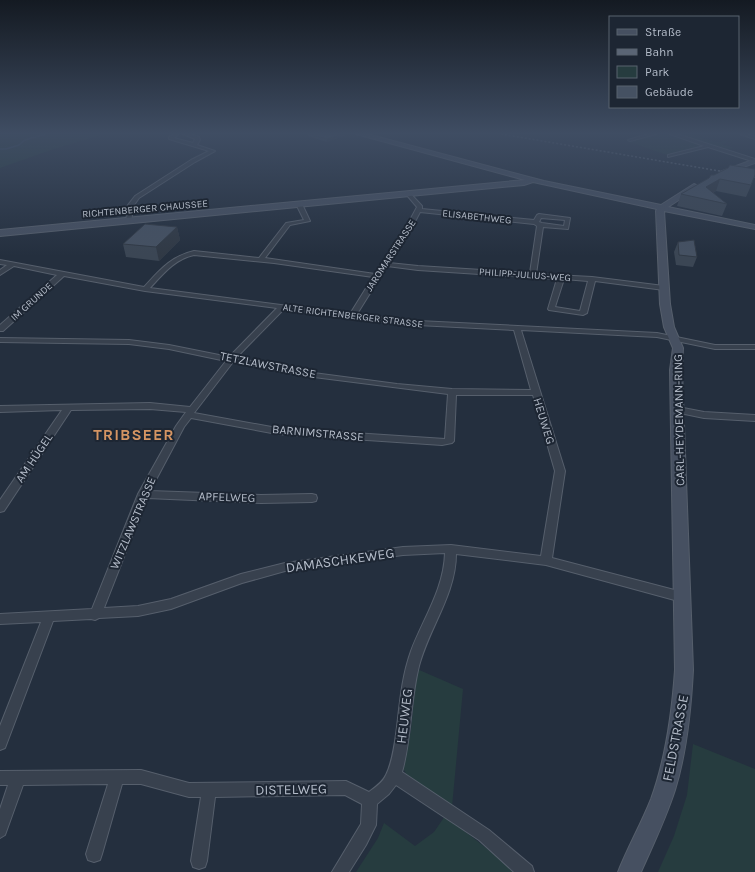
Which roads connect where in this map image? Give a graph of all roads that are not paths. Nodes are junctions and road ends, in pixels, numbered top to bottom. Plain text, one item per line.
1 (172, 175) edge
2 (511, 175) edge
3 (513, 175) edge
4 (718, 175) edge
5 (714, 176) edge
6 (533, 180) junction
7 (701, 182) edge
8 (507, 184) junction
9 (409, 194) junction
10 (676, 198) junction
11 (632, 202) junction
12 (299, 204) junction
13 (662, 208) junction
14 (418, 210) junction
15 (128, 221) junction
16 (538, 224) junction
17 (755, 227) edge
18 (0, 233) edge
19 (260, 260) junction
20 (0, 262) edge
21 (386, 264) junction
22 (12, 265) junction
23 (0, 273) edge
24 (62, 274) junction
25 (532, 274) junction
26 (377, 276) junction
27 (561, 277) junction
28 (592, 279) junction
29 (664, 288) junction
30 (145, 289) junction
31 (283, 306) junction
32 (352, 316) junction
33 (0, 329) edge
34 (517, 329) junction
35 (673, 337) junction
36 (0, 340) edge
37 (755, 347) edge
38 (232, 358) junction
39 (452, 392) junction
40 (536, 393) junction
41 (68, 408) junction
42 (0, 409) edge
43 (678, 410) junction
44 (190, 412) junction
45 (755, 418) edge
46 (143, 494) junction
47 (312, 498) dead end
48 (0, 508) edge
49 (451, 549) junction
50 (546, 561) junction
51 (682, 597) junction
52 (95, 615) junction
53 (49, 617) junction
54 (0, 619) edge
55 (0, 743) edge
56 (394, 774) junction
57 (0, 778) edge
58 (18, 778) junction
59 (117, 778) junction
60 (209, 791) junction
61 (370, 800) junction
62 (0, 830) edge
63 (94, 854) dead end
64 (198, 861) dead end
65 (340, 872) edge
66 (526, 872) edge
67 (629, 872) edge

1 - 15 street
2 - 8 main road
3 - 6 main road
4 - 5 main road
6 - 8 main road, RICHTENBERGER CHAUSSEE
6 - 11 main road
7 - 10 main road
8 - 9 main road, RICHTENBERGER CHAUSSEE
9 - 12 main road, RICHTENBERGER CHAUSSEE
9 - 14 street, JAROMARSTRASSE
10 - 11 main road
10 - 13 main road
11 - 13 main road
12 - 15 main road, RICHTENBERGER CHAUSSEE
12 - 19 street
13 - 17 main road
13 - 29 main road, CARL-HEYDEMANN-RING
14 - 16 street, ELISABETHWEG
14 - 21 street, JAROMARSTRASSE
15 - 18 main road, RICHTENBERGER CHAUSSEE
16 - 16 street, ELISABETHWEG
16 - 25 street
19 - 26 street
19 - 30 street
20 - 22 street, ALTE RICHTENBERGER STRASSE
21 - 25 street, PHILIPP-JULIUS-WEG
21 - 26 street, JAROMARSTRASSE
22 - 23 street
22 - 24 street, ALTE RICHTENBERGER STRASSE
24 - 30 street, ALTE RICHTENBERGER STRASSE
24 - 33 street, IM GRUNDE
25 - 27 street, PHILIPP-JULIUS-WEG
26 - 32 street, JAROMARSTRASSE
27 - 28 street, PHILIPP-JULIUS-WEG
27 - 28 street
28 - 29 street, PHILIPP-JULIUS-WEG
29 - 35 main road, CARL-HEYDEMANN-RING
30 - 31 street, ALTE RICHTENBERGER STRASSE
31 - 32 street, ALTE RICHTENBERGER STRASSE
31 - 38 street, WITZLAWSTRASSE
32 - 34 street, ALTE RICHTENBERGER STRASSE
34 - 35 street, ALTE RICHTENBERGER STRASSE
34 - 40 street, HEUWEG
35 - 37 street, ALTE RICHTENBERGER STRASSE
35 - 43 main road, CARL-HEYDEMANN-RING
36 - 38 street, TETZLAWSTRASSE
38 - 39 street, TETZLAWSTRASSE
38 - 44 street, WITZLAWSTRASSE
39 - 40 street, TETZLAWSTRASSE
39 - 44 street, BARNIMSTRASSE
40 - 50 street, HEUWEG
41 - 42 street, BARNIMSTRASSE
41 - 44 street, BARNIMSTRASSE
41 - 48 street, AM HÜGEL
43 - 45 street
43 - 51 main road, CARL-HEYDEMANN-RING
44 - 46 street, WITZLAWSTRASSE
46 - 47 street, APFELWEG
46 - 52 street, WITZLAWSTRASSE
49 - 50 street, DAMASCHKEWEG
49 - 52 street, DAMASCHKEWEG
49 - 56 street, HEUWEG
50 - 51 street, DAMASCHKEWEG
51 - 67 main road, FELDSTRASSE
52 - 53 street, DAMASCHKEWEG
53 - 54 street, DAMASCHKEWEG
53 - 55 street
56 - 61 street, HEUWEG
56 - 66 street
57 - 58 street, DISTELWEG
58 - 59 street, DISTELWEG
58 - 62 street
59 - 60 street, DISTELWEG
59 - 63 street
60 - 61 street, DISTELWEG
60 - 64 street
61 - 65 street

